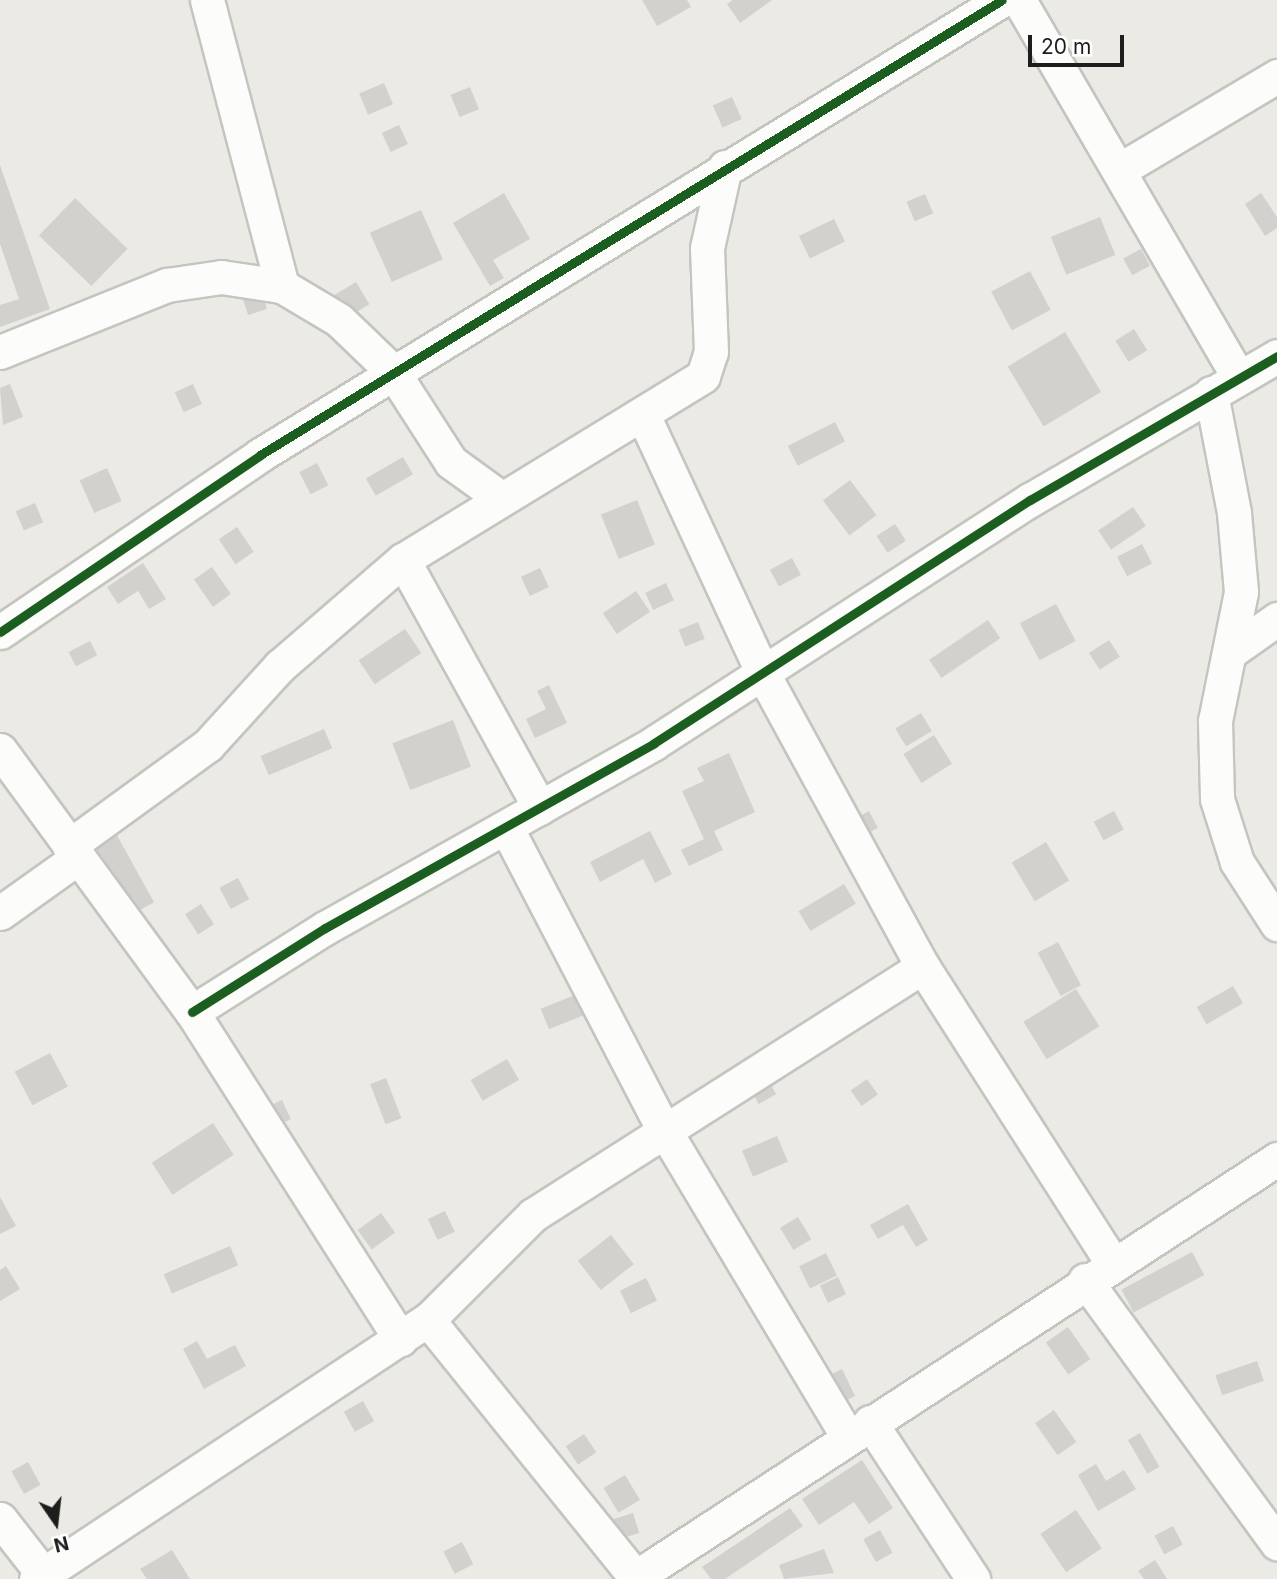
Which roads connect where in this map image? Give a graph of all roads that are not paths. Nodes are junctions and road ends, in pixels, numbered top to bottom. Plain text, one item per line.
1 (207, 0) edge
2 (1002, 0) edge
3 (1019, 0) edge
4 (1277, 76) edge
5 (725, 167) junction
6 (1121, 169) junction
7 (282, 286) junction
8 (0, 352) edge
9 (1277, 356) edge
10 (393, 372) junction
11 (1225, 386) junction
12 (643, 415) junction
13 (501, 498) junction
14 (402, 560) junction
15 (1277, 619) edge
16 (0, 632) edge
17 (1233, 650) junction
18 (763, 674) junction
19 (0, 750) edge
20 (540, 808) junction
21 (506, 827) junction
22 (73, 852) junction
23 (0, 913) edge
24 (1277, 924) edge
25 (923, 968) junction
26 (192, 1012) junction
27 (663, 1128) junction
28 (1277, 1159) edge
29 (1098, 1271) junction
30 (428, 1320) junction
31 (400, 1339) junction
32 (859, 1430) junction
33 (0, 1519) edge
34 (1277, 1543) edge
35 (40, 1577) edge
36 (635, 1578) edge
37 (972, 1579) edge

1 - 7 street
2 - 5 street
3 - 6 street
4 - 6 street
5 - 10 street
5 - 12 street
6 - 11 street
7 - 8 street
7 - 10 street
9 - 11 street
10 - 13 street
10 - 16 street
11 - 17 street
11 - 18 street
12 - 13 street
12 - 18 street
13 - 14 street
14 - 20 street
14 - 22 street
15 - 17 street
17 - 24 street
18 - 20 street
18 - 25 street
19 - 22 street
20 - 21 street
21 - 26 street
21 - 27 street
22 - 23 street
22 - 26 street
25 - 27 street
25 - 29 street
26 - 31 street
27 - 30 street
27 - 32 street
28 - 29 street
29 - 32 street
29 - 34 street
30 - 31 street
30 - 36 street
31 - 35 street
32 - 36 street
32 - 37 street
33 - 35 street

